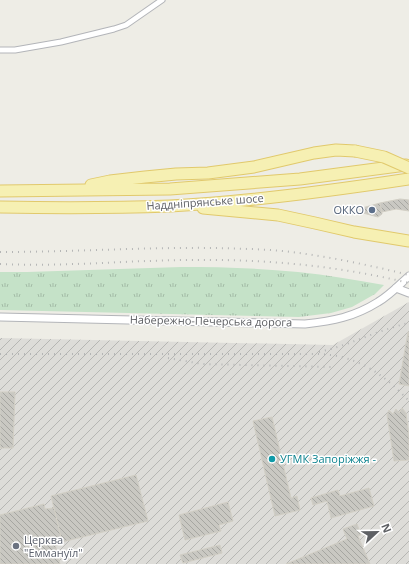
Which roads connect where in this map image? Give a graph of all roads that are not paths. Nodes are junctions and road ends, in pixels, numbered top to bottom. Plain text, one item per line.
1 (162, 0) edge
2 (0, 50) edge
3 (409, 164) edge
4 (409, 168) edge
5 (409, 179) edge
6 (67, 190) junction
7 (0, 191) edge
8 (171, 206) junction
9 (0, 208) edge
10 (409, 242) edge
11 (409, 276) edge
12 (396, 288) junction
13 (409, 293) edge
14 (0, 317) edge

1 - 2 street
3 - 6 main road, Наддніпрянське шосе
4 - 6 main road, bridge
5 - 8 main road, Наддніпрянське шосе
6 - 7 main road, Наддніпрянське шосе
8 - 9 main road, Наддніпрянське шосе
8 - 10 main road
11 - 12 street, Набережно-Печерська дорога
12 - 13 street
12 - 14 street, Набережно-Печерська дорога

